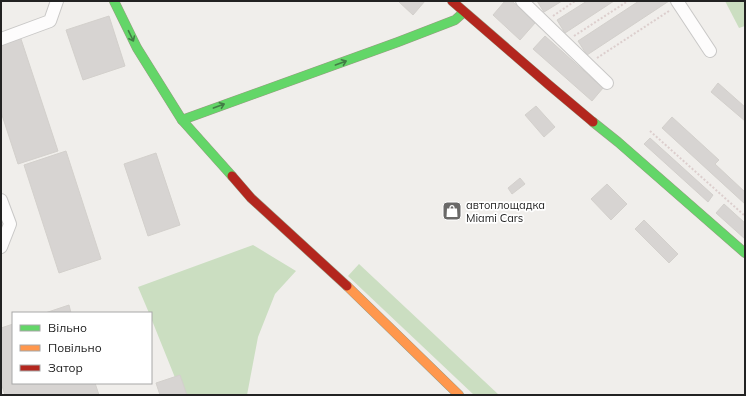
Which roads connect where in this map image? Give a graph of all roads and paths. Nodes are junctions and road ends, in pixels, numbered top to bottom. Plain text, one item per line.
1 (58, 1) edge
2 (114, 1) edge
3 (452, 1) edge
4 (522, 1) edge
5 (575, 1) edge
6 (628, 1) edge
7 (678, 2) edge
8 (464, 12) junction
9 (543, 22) junction
10 (1, 39) edge
11 (565, 42) junction
12 (710, 51) dead end
13 (588, 64) junction
14 (608, 83) dead end
15 (182, 120) junction
16 (650, 131) dead end
17 (1, 200) edge
18 (745, 216) edge
19 (1, 247) edge
20 (745, 254) edge
21 (460, 395) edge

1 - 10 street
2 -> 15 street
3 - 8 street
4 - 9 street
5 - 9 path
6 - 11 path
7 - 12 street
7 - 13 path
15 -> 8 street
8 - 20 street
9 - 11 street
11 - 13 street
13 - 14 street
15 - 21 street
16 - 18 path
17 - 19 street

